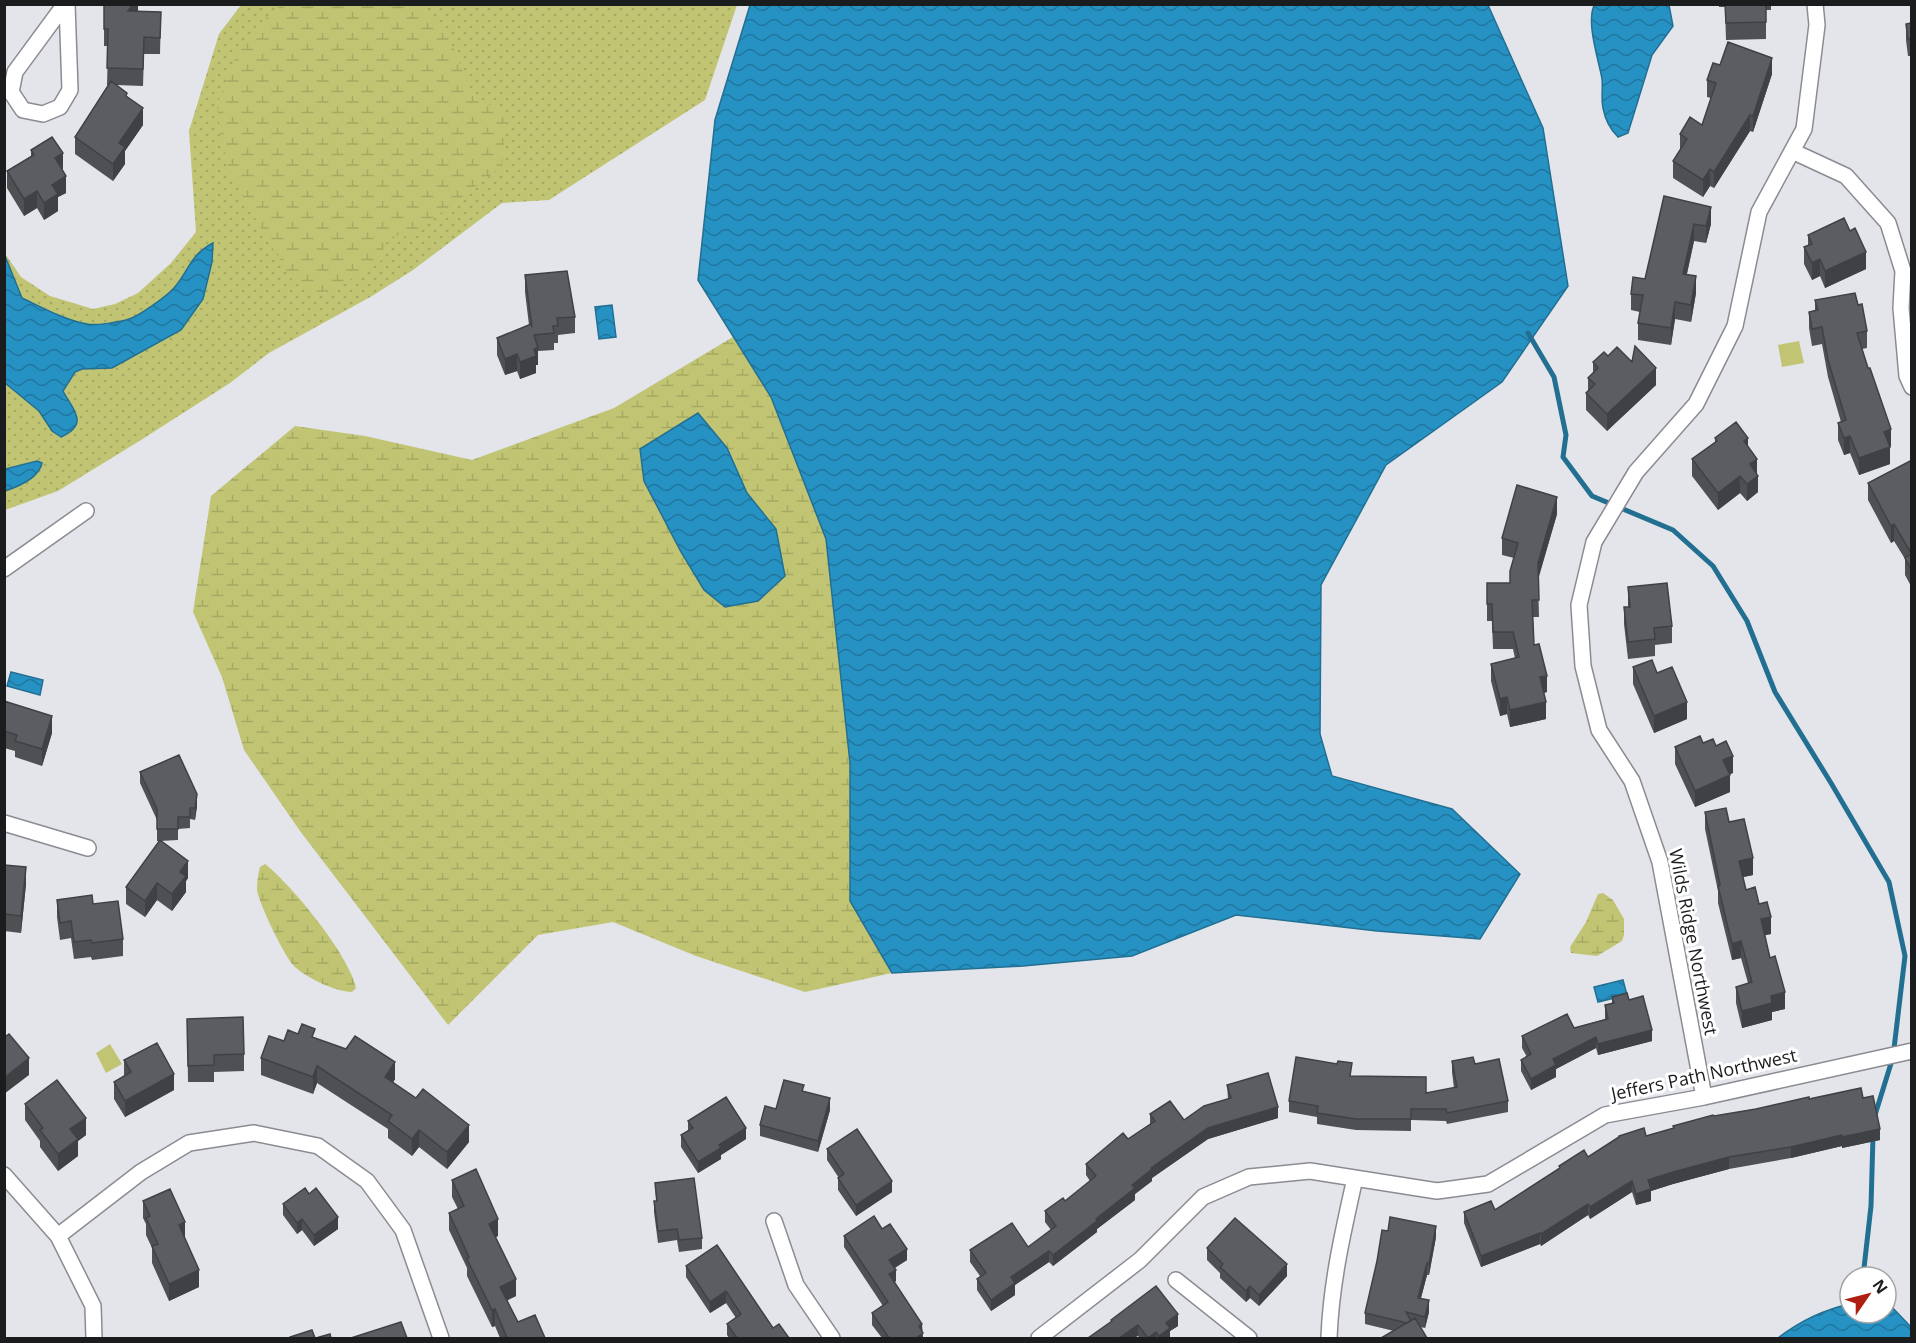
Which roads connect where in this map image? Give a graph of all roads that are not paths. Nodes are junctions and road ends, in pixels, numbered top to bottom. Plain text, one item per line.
1 (66, 4) edge
2 (1815, 4) edge
3 (1792, 151) junction
4 (1911, 387) edge
5 (86, 511) dead end
6 (4, 569) edge
7 (4, 823) edge
8 (88, 848) dead end
9 (1911, 1051) edge
10 (1704, 1097) junction
11 (4, 1175) edge
12 (1355, 1178) junction
13 (774, 1221) dead end
14 (58, 1236) junction
15 (1176, 1281) dead end
16 (94, 1338) edge
17 (441, 1338) edge
18 (832, 1338) edge
19 (1039, 1338) edge
20 (1249, 1338) edge
21 (1329, 1338) edge

1 - 1 street
2 - 3 street, Wilds Ridge Northwest
3 - 4 street
3 - 10 street, Wilds Ridge Northwest
5 - 6 street
7 - 8 street
9 - 10 street, Jeffers Path Northwest
10 - 12 street, Jeffers Path Northwest
11 - 14 street
12 - 19 street, Jeffers Path Northwest
12 - 21 street
13 - 18 street
14 - 16 street
14 - 17 street
15 - 20 street

